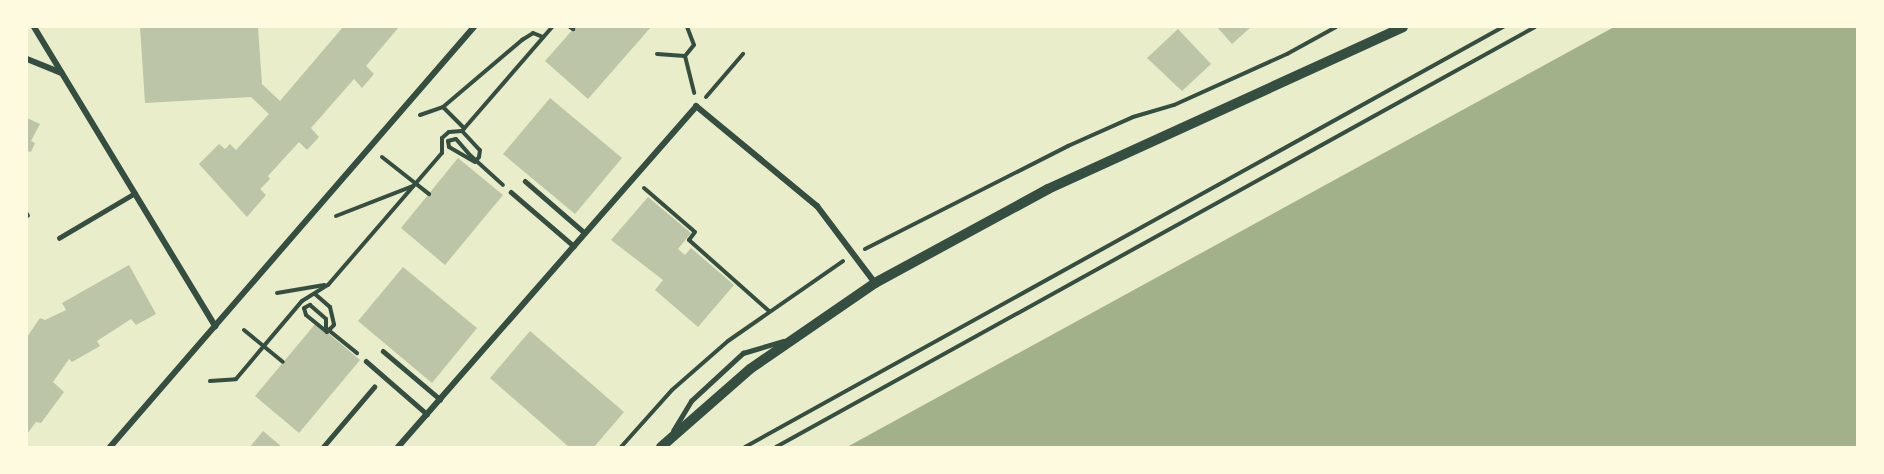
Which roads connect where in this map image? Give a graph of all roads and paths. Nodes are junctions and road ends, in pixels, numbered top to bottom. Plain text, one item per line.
1 (34, 27) edge
2 (474, 27) edge
3 (552, 27) edge
4 (687, 27) edge
5 (1402, 27) edge
6 (1503, 27) edge
7 (1536, 27) edge
8 (543, 37) junction
9 (657, 54) dead end
10 (743, 54) dead end
11 (685, 56) junction
12 (27, 59) edge
13 (62, 73) junction
14 (696, 106) junction
15 (443, 107) junction
16 (420, 115) dead end
17 (463, 129) junction
18 (382, 157) dead end
19 (633, 178) junction
20 (525, 181) dead end
21 (414, 185) junction
22 (511, 192) joint
23 (135, 194) junction
24 (429, 194) dead end
25 (336, 216) dead end
26 (585, 233) junction
27 (59, 238) dead end
28 (574, 246) junction
29 (875, 283) junction
30 (328, 285) junction
31 (278, 293) dead end
32 (315, 293) junction
33 (769, 311) dead end
34 (215, 326) junction
35 (244, 330) dead end
36 (789, 340) junction
37 (264, 346) junction
38 (383, 351) dead end
39 (366, 361) joint
40 (283, 362) dead end
41 (210, 381) dead end
42 (374, 387) dead end
43 (440, 399) junction
44 (427, 414) junction
45 (664, 444) edge
46 (110, 447) edge
47 (323, 447) edge
48 (398, 447) edge
49 (745, 447) edge
50 (776, 447) edge

1 - 13 street
2 - 34 street
3 - 8 path
4 - 11 path
5 - 29 street
6 - 49 path
7 - 50 path
8 - 15 path
8 - 17 path
9 - 11 path
10 - 14 path
11 - 14 path
12 - 13 street
13 - 23 street
14 - 19 street
14 - 29 street
15 - 16 path
15 - 17 path
17 - 21 path
17 - 22 path
18 - 21 path
19 - 26 street
19 - 33 path
20 - 26 lane
21 - 24 path
21 - 25 path
21 - 30 path
22 - 28 lane
23 - 27 lane
23 - 34 street
26 - 28 street
28 - 43 street
29 - 36 street
30 - 31 path
30 - 32 path
32 - 37 path
32 - 39 path
34 - 46 street
35 - 37 path
36 - 45 street
36 - 45 lane
37 - 40 path
37 - 41 path
38 - 43 lane
39 - 44 lane
42 - 47 lane
43 - 44 street
44 - 48 street

